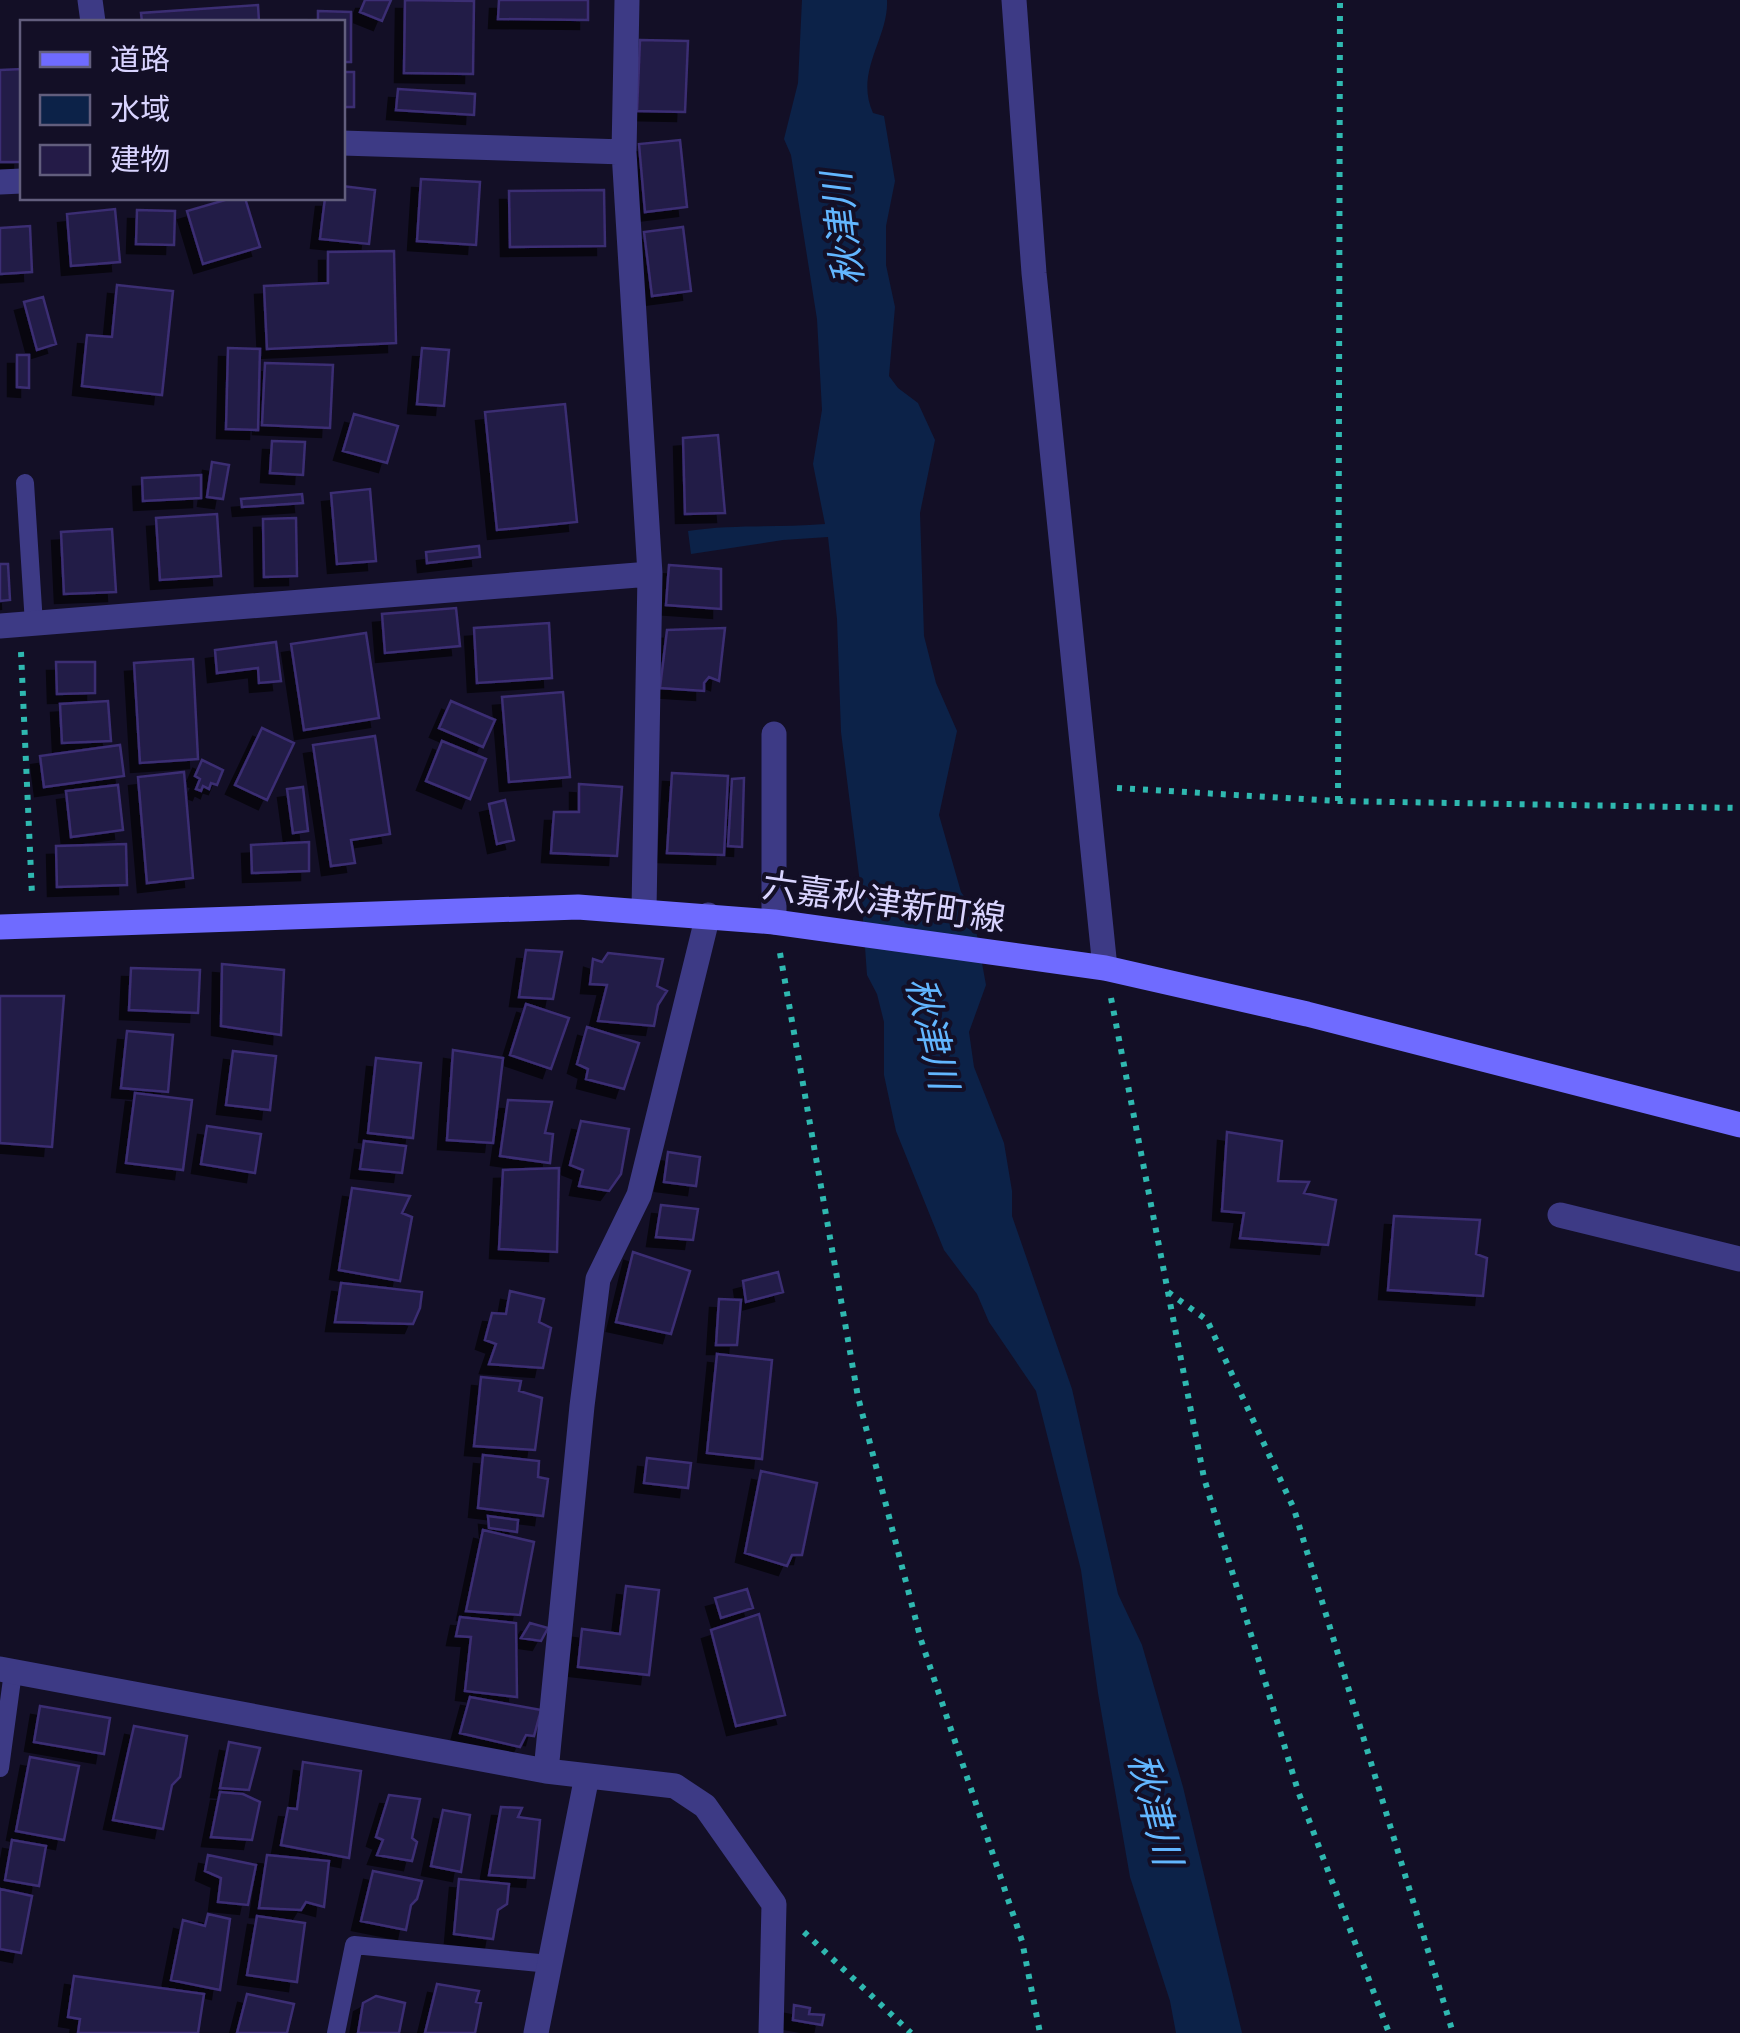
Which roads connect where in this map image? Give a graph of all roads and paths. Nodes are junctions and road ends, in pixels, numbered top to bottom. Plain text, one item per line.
1 (628, 0) edge
2 (1014, 0) edge
3 (1340, 0) edge
4 (345, 143) edge
5 (624, 152) junction
6 (24, 483) dead end
7 (650, 574) junction
8 (18, 625) edge
9 (774, 734) dead end
10 (1086, 786) junction
11 (1338, 801) junction
12 (1740, 808) edge
13 (644, 910) junction
14 (708, 915) junction
15 (774, 922) junction
16 (33, 926) junction
17 (0, 927) edge
18 (1105, 968) junction
19 (1740, 1125) edge
20 (1560, 1215) dead end
21 (1740, 1260) edge
22 (1167, 1292) junction
23 (6, 1670) edge
24 (0, 1768) edge
25 (546, 1771) junction
26 (587, 1776) junction
27 (774, 1904) junction
28 (550, 1964) junction
29 (336, 2033) edge
30 (536, 2033) edge
31 (771, 2033) edge
32 (911, 2033) edge
33 (1040, 2033) edge
34 (1389, 2033) edge
35 (1452, 2033) edge

1 - 5 street
2 - 10 street
3 - 11 path
4 - 5 street
5 - 7 street
6 - 8 lane
7 - 8 street
7 - 13 street
8 - 16 path
9 - 15 street
10 - 11 path
10 - 18 street
11 - 12 path
13 - 14 main road, 六嘉秋津新町線
13 - 16 main road, 六嘉秋津新町線
14 - 15 main road, 六嘉秋津新町線
14 - 25 street
15 - 18 main road, 六嘉秋津新町線
15 - 33 path
16 - 17 main road, 六嘉秋津新町線
18 - 19 main road, 六嘉秋津新町線
18 - 22 path
20 - 21 street
22 - 34 path
22 - 35 path
23 - 24 lane
23 - 25 street
25 - 26 street
26 - 27 street
26 - 28 street
27 - 31 street
27 - 32 path
28 - 29 lane
28 - 30 street

